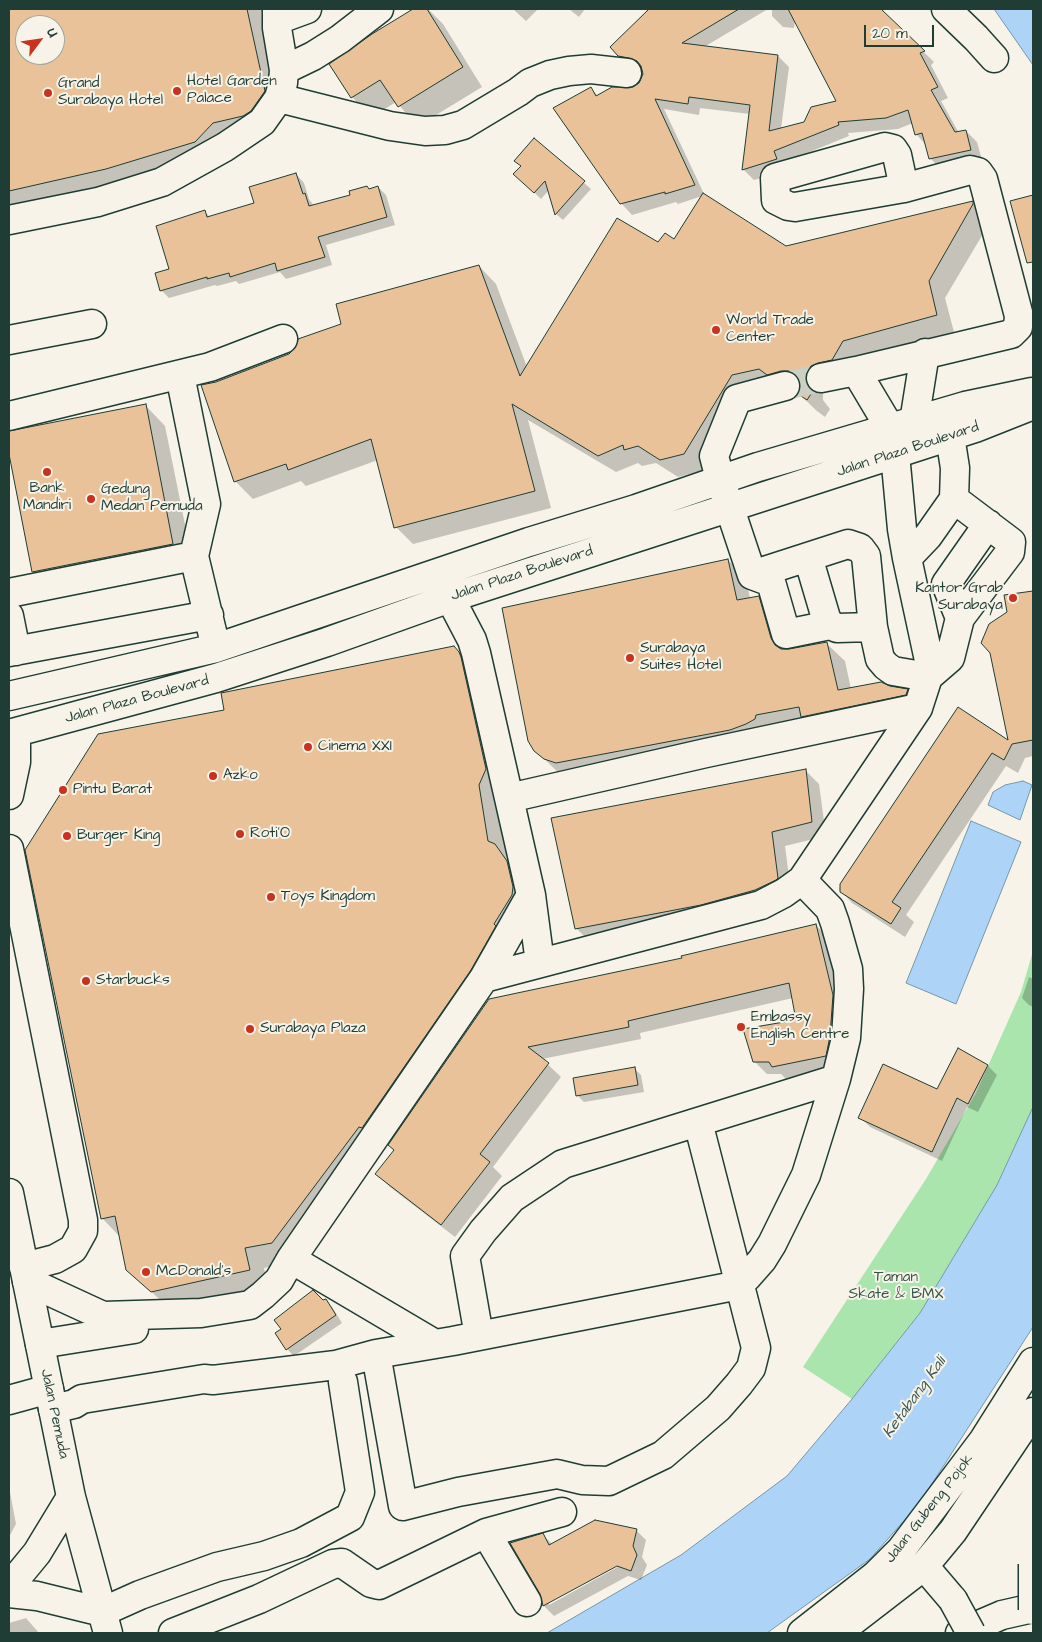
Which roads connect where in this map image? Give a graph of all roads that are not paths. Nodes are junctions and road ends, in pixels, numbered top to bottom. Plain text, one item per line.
1 (307, 9) edge
2 (379, 9) edge
3 (946, 9) edge
4 (277, 14) edge
5 (994, 58) dead end
6 (284, 70) junction
7 (627, 73) dead end
8 (279, 98) junction
9 (904, 188) junction
10 (9, 220) edge
11 (92, 324) dead end
12 (283, 339) dead end
13 (9, 340) edge
14 (925, 353) junction
15 (856, 371) junction
16 (180, 375) junction
17 (821, 378) tunnel mouth
18 (785, 386) tunnel mouth
19 (1033, 392) edge
20 (1033, 406) edge
21 (9, 416) edge
22 (900, 435) junction
23 (950, 436) junction
24 (728, 476) junction
25 (954, 499) junction
26 (738, 504) junction
27 (636, 509) junction
28 (645, 534) junction
29 (194, 556) junction
30 (808, 556) junction
31 (907, 558) junction
32 (440, 572) junction
33 (760, 572) junction
34 (9, 593) edge
35 (450, 598) junction
36 (209, 615) junction
37 (9, 616) edge
38 (830, 625) junction
39 (873, 627) junction
40 (216, 648) junction
41 (12, 652) edge
42 (928, 677) junction
43 (9, 696) edge
44 (918, 708) junction
45 (12, 734) edge
46 (9, 795) edge
47 (509, 798) junction
48 (9, 849) edge
49 (802, 880) junction
50 (531, 895) junction
51 (540, 963) junction
52 (484, 978) junction
53 (836, 1079) junction
54 (698, 1122) junction
55 (9, 1197) edge
56 (291, 1259) junction
57 (25, 1274) junction
58 (739, 1282) junction
59 (201, 1313) junction
60 (479, 1336) junction
61 (40, 1344) junction
62 (435, 1344) junction
63 (376, 1354) junction
64 (1033, 1362) edge
65 (343, 1382) dead end
66 (9, 1400) edge
67 (59, 1401) junction
68 (1033, 1412) edge
69 (71, 1497) junction
70 (562, 1512) dead end
71 (486, 1533) junction
72 (1033, 1564) edge
73 (924, 1566) junction
74 (9, 1587) edge
75 (9, 1593) edge
76 (527, 1602) dead end
77 (1033, 1609) edge
78 (105, 1623) edge
79 (173, 1633) edge
80 (802, 1633) edge
81 (837, 1633) edge
82 (960, 1633) edge
83 (971, 1633) edge

1 - 4 street
2 - 6 street
3 - 5 street
4 - 6 street
6 - 8 street
7 - 8 street
8 - 10 street
9 - 9 street
9 - 14 street
11 - 13 street
12 - 16 street
14 - 15 street
14 - 22 street
15 - 17 street
15 - 22 street
16 - 21 street
16 - 29 street
18 - 24 street
19 - 22 street, Jalan Plaza Boulevard
20 - 23 street, Jalan Plaza Boulevard
22 - 23 street, Jalan Plaza Boulevard
22 - 24 street, Jalan Plaza Boulevard
22 - 26 street, Jalan Plaza Boulevard
22 - 31 street
23 - 25 street
24 - 26 street
24 - 27 street, Jalan Plaza Boulevard
25 - 31 street
25 - 42 street
26 - 28 street, Jalan Plaza Boulevard
26 - 33 street
27 - 28 street
27 - 32 street, Jalan Plaza Boulevard
28 - 35 street, Jalan Plaza Boulevard
29 - 34 street
29 - 36 street
30 - 33 street
30 - 38 street
30 - 39 street
31 - 42 street
32 - 35 street
32 - 40 street, Jalan Plaza Boulevard
33 - 38 street
35 - 45 street, Jalan Plaza Boulevard
35 - 47 street
36 - 40 street
36 - 41 street
37 - 41 street
38 - 39 street
39 - 42 street
40 - 43 street, Jalan Plaza Boulevard
42 - 44 street
44 - 47 street
44 - 49 street
45 - 46 street
47 - 50 street
48 - 57 street
49 - 51 street
49 - 53 street
50 - 51 street
50 - 52 street
51 - 52 street
52 - 56 street
53 - 54 street
53 - 58 street
54 - 58 street
54 - 60 street
55 - 57 street, Jalan Pemuda
56 - 59 street
56 - 62 street
57 - 59 street
57 - 61 street, Jalan Pemuda
58 - 60 street
58 - 63 street
59 - 61 street
60 - 62 street
61 - 67 street, Jalan Pemuda
62 - 63 street
63 - 67 street
64 - 80 street, Jalan Gubeng Pojok
65 - 78 street
66 - 67 street
67 - 69 street, Jalan Pemuda
68 - 73 street, Jalan Gubeng Pojok
69 - 74 street
69 - 78 street, Jalan Pemuda
70 - 71 street
71 - 76 street
71 - 79 street
72 - 77 street, bridge
73 - 81 street, Jalan Gubeng Pojok
73 - 83 street, bridge
75 - 78 street
77 - 82 street

